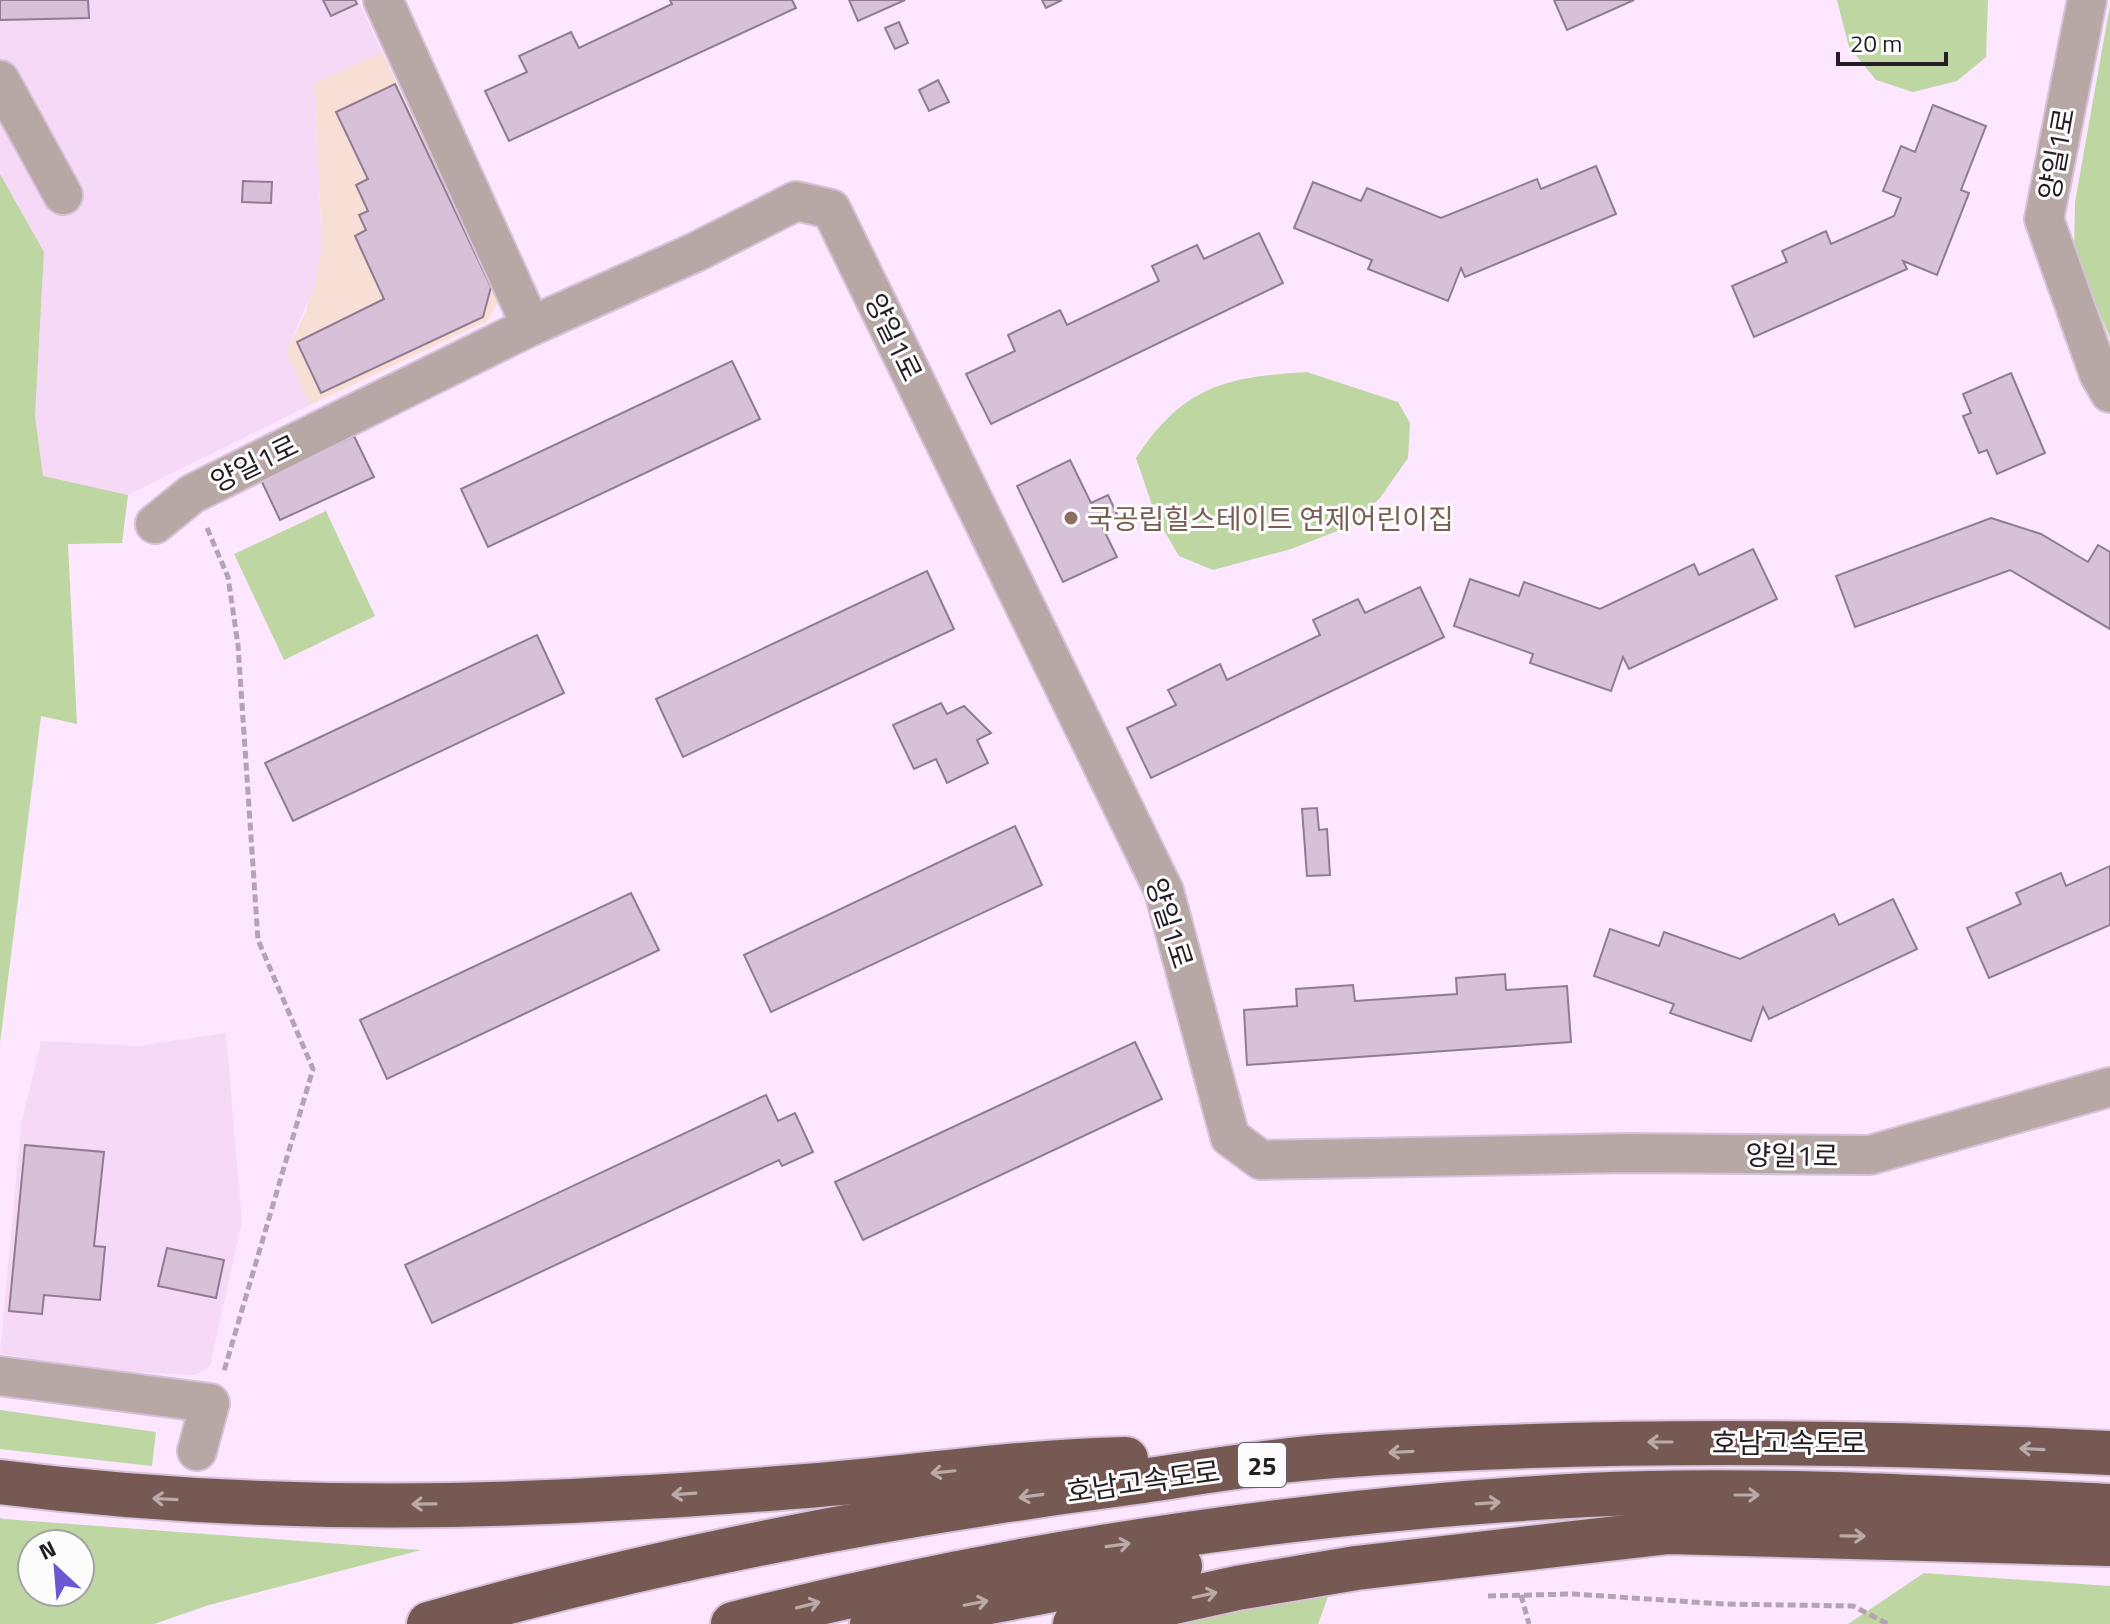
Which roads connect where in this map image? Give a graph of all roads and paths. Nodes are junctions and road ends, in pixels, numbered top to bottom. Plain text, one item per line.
1 (383, 0) edge
2 (2087, 0) edge
3 (0, 80) edge
4 (63, 195) dead end
5 (531, 326) junction
6 (2110, 393) edge
7 (192, 494) junction
8 (155, 524) dead end
9 (2110, 1087) edge
10 (0, 1376) edge
11 (210, 1403) junction
12 (197, 1451) dead end
13 (2110, 1453) edge
14 (1329, 1456) junction
15 (0, 1482) edge
16 (2110, 1506) edge
17 (1669, 1532) junction
18 (2110, 1544) edge
19 (1521, 1595) junction
20 (1479, 1597) dead end
21 (429, 1624) edge
22 (733, 1624) edge
23 (872, 1624) edge
24 (1075, 1624) edge
25 (1529, 1624) edge
26 (1888, 1624) edge

1 - 5 street
2 - 6 street, 양일1로
3 - 4 street
5 - 7 street, 양일1로
5 - 9 street, 양일1로
7 - 8 street, 양일1로
7 - 11 path
10 - 11 street
11 - 12 street
13 -> 14 highway, 호남고속도로 / 25
14 -> 15 highway
14 -> 21 highway, 호남고속도로 / 25
22 -> 16 highway, 호남고속도로 / 25
17 -> 18 highway
23 -> 17 highway
24 -> 17 highway
19 - 20 path
19 - 25 path
19 - 26 path

